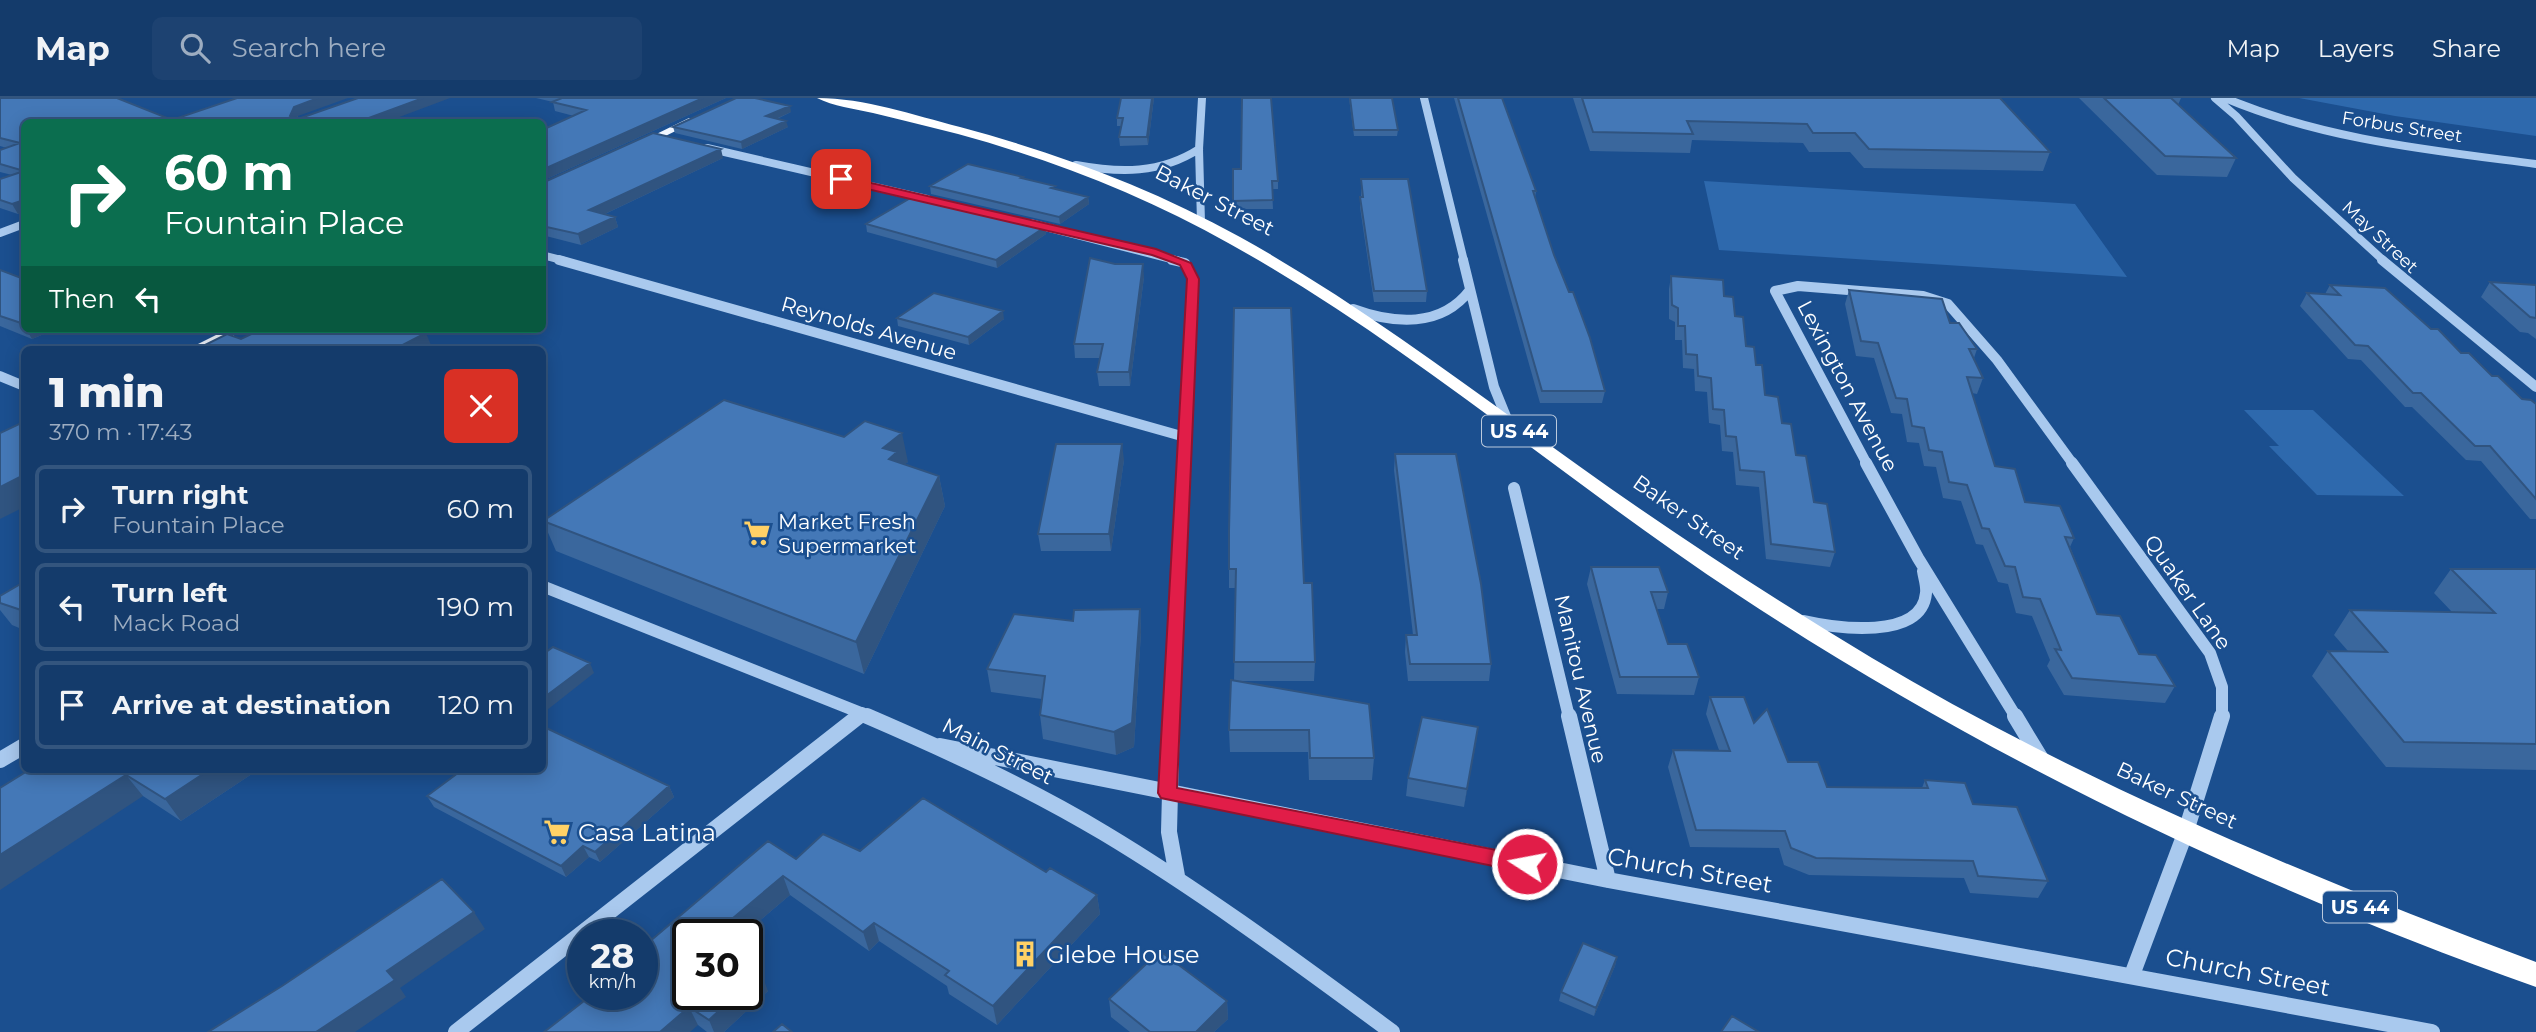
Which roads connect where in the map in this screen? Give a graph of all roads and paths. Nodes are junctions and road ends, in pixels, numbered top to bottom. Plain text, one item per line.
1 (823, 98) edge
2 (1202, 98) edge
3 (1424, 98) edge
4 (2215, 98) edge
5 (2225, 98) edge
6 (705, 114) edge
7 (657, 136) junction
8 (670, 140) edge
9 (697, 146) edge
10 (1199, 149) junction
11 (623, 152) edge
12 (1064, 163) junction
13 (2536, 164) edge
14 (940, 202) edge
15 (1021, 221) edge
16 (1201, 222) junction
17 (21, 225) edge
18 (0, 233) edge
19 (546, 256) edge
20 (1470, 290) junction
21 (1337, 302) junction
22 (1958, 314) joint
23 (230, 333) edge
24 (202, 346) edge
25 (0, 376) edge
26 (21, 385) edge
27 (2536, 387) edge
28 (1509, 424) junction
29 (1185, 437) junction
30 (1514, 488) dead end
31 (1918, 558) junction
32 (546, 588) edge
33 (1779, 612) junction
34 (862, 713) junction
35 (940, 746) junction
36 (21, 748) edge
37 (0, 760) edge
38 (2043, 762) junction
39 (1168, 793) junction
40 (2186, 831) junction
41 (1177, 876) junction
42 (1608, 880) junction
43 (2132, 975) junction
44 (2536, 975) edge
45 (2401, 1029) edge
46 (456, 1032) edge
47 (1392, 1032) edge
48 (2432, 1032) edge

1 - 12 highway, Baker Street / US 44
2 - 10 street
3 - 20 street
4 - 27 street, May Street
5 - 13 street, Forbus Street
6 - 7 main road
7 - 8 street
7 - 11 main road
9 - 14 street
10 - 12 street
10 - 16 street
12 - 16 highway, Baker Street / US 44
15 - 29 street
16 - 21 highway, Baker Street / US 44
17 - 18 street
19 - 29 street, Reynolds Avenue
20 - 21 street
20 - 28 street
21 - 28 highway, Baker Street / US 44
22 - 31 street, Lexington Avenue
22 - 40 street, Quaker Lane
23 - 24 main road
25 - 26 street
28 - 33 highway, Baker Street / US 44
29 - 39 street
30 - 42 street, Manitou Avenue
31 - 33 street, Lexington Avenue
31 - 38 street, Lexington Avenue
32 - 34 street, Main Street
33 - 38 highway, Baker Street / US 44
34 - 35 street, Main Street
34 - 46 street
35 - 39 street, Church Street
35 - 41 street, Main Street
36 - 37 street
38 - 40 highway, Baker Street / US 44
39 - 41 street
39 - 42 street, Church Street
40 - 43 street, Quaker Lane
40 - 44 highway, Baker Street / US 44
41 - 47 street, Main Street
42 - 43 street, Church Street
43 - 45 street, Church Street
45 - 48 street, Church Street

